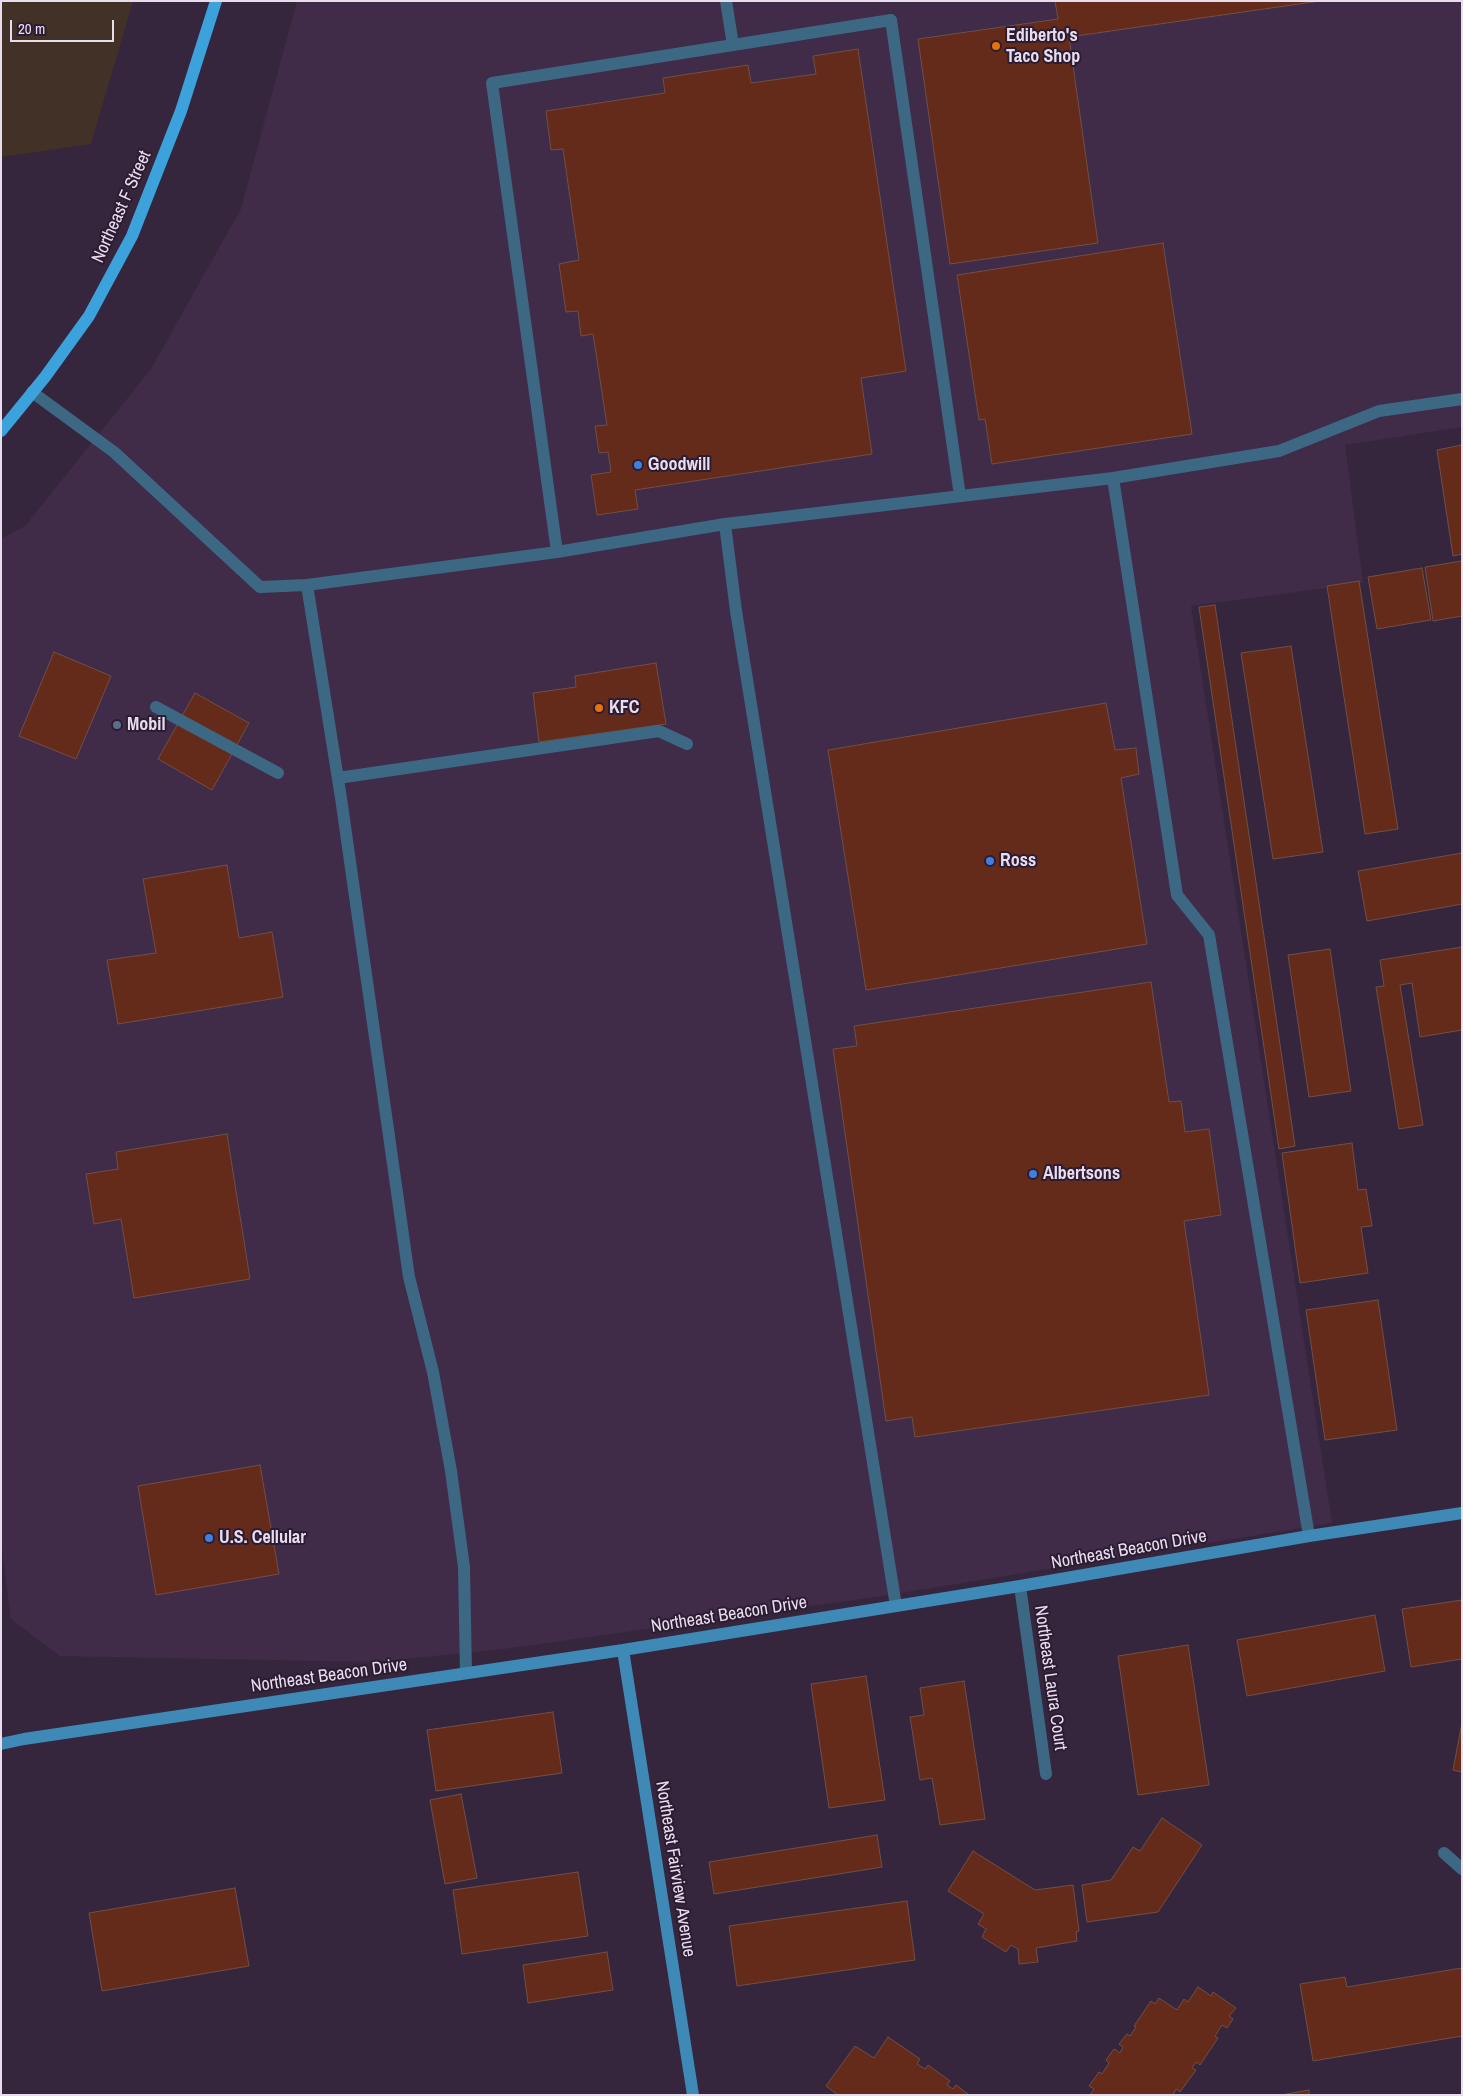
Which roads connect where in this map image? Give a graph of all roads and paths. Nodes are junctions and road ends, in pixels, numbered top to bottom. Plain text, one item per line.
1 (216, 1) edge
2 (726, 1) edge
3 (733, 45) junction
4 (32, 392) junction
5 (1462, 399) edge
6 (1, 431) edge
7 (1112, 478) junction
8 (960, 496) junction
9 (725, 524) junction
10 (557, 552) junction
11 (307, 585) junction
12 (156, 707) dead end
13 (687, 744) dead end
14 (278, 774) dead end
15 (338, 778) junction
16 (1462, 1513) edge
17 (1310, 1536) junction
18 (1020, 1586) junction
19 (896, 1606) junction
20 (623, 1650) junction
21 (466, 1673) junction
22 (1, 1744) edge
23 (1046, 1774) dead end
24 (1444, 1853) dead end
25 (1462, 1869) edge
26 (693, 2095) edge

1 - 4 main road, Northeast F Street
2 - 3 street
3 - 8 street
3 - 10 street
4 - 6 main road, Northeast F Street
4 - 11 street
5 - 7 street
7 - 8 street
7 - 17 street
8 - 9 street
9 - 10 street
9 - 19 street
10 - 11 street
11 - 15 street
12 - 14 street
13 - 15 street
15 - 21 street
16 - 17 street, Northeast Beacon Drive
17 - 18 street, Northeast Beacon Drive
18 - 19 street, Northeast Beacon Drive
18 - 23 street, Northeast Laura Court
19 - 20 street, Northeast Beacon Drive
20 - 21 street, Northeast Beacon Drive
20 - 26 street, Northeast Fairview Avenue
21 - 22 street, Northeast Beacon Drive
24 - 25 street

